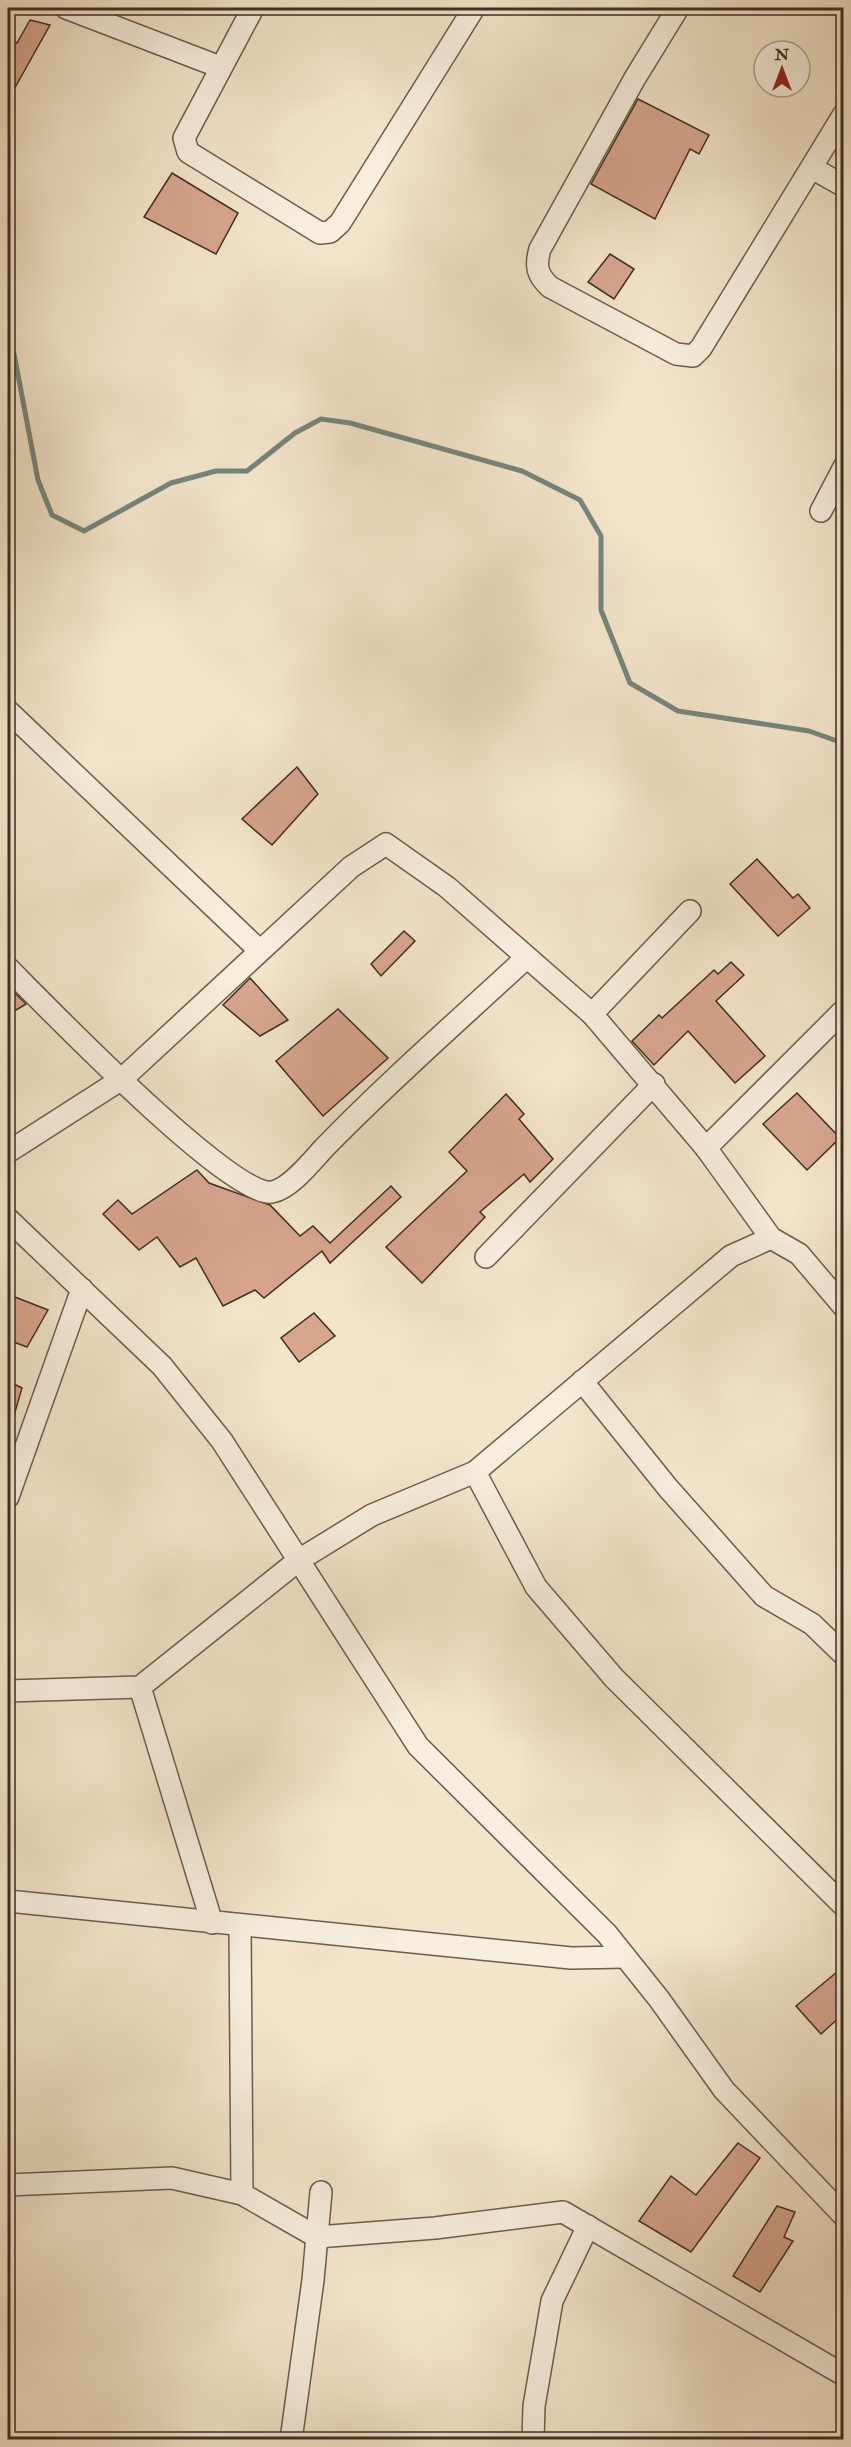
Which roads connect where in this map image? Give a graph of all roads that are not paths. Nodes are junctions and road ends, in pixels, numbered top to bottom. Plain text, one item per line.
1 (66, 8) edge
2 (253, 8) edge
3 (474, 8) edge
4 (678, 8) edge
5 (220, 67) junction
6 (843, 114) edge
7 (812, 168) junction
8 (843, 186) edge
9 (843, 467) edge
10 (822, 511) dead end
11 (8, 711) edge
12 (690, 911) dead end
13 (259, 950) junction
14 (526, 958) junction
15 (8, 968) edge
16 (843, 1010) edge
17 (592, 1014) junction
18 (122, 1079) junction
19 (654, 1084) junction
20 (706, 1148) junction
21 (8, 1152) edge
22 (8, 1219) edge
23 (771, 1238) junction
24 (486, 1257) dead end
25 (82, 1289) junction
26 (839, 1292) edge
27 (582, 1382) junction
28 (475, 1472) junction
29 (8, 1497) edge
30 (300, 1560) junction
31 (843, 1655) edge
32 (140, 1687) junction
33 (8, 1691) edge
34 (8, 1901) edge
35 (843, 1906) edge
36 (212, 1923) junction
37 (240, 1926) junction
38 (625, 1957) junction
39 (8, 2185) edge
40 (321, 2192) dead end
41 (242, 2194) junction
42 (843, 2216) edge
43 (588, 2226) junction
44 (317, 2237) junction
45 (843, 2375) edge
46 (291, 2439) edge
47 (533, 2439) edge

1 - 5 street
2 - 5 street
3 - 5 street
4 - 7 street
6 - 7 street
7 - 8 street
9 - 10 street
11 - 13 street
12 - 17 street
13 - 14 street
13 - 18 street
14 - 17 street
14 - 18 street
15 - 18 street
16 - 20 street
17 - 19 street
18 - 21 street
19 - 20 street
19 - 24 street
20 - 23 street
22 - 25 street
23 - 26 street
23 - 27 street
25 - 29 street
25 - 30 street
27 - 28 street
27 - 31 street
28 - 30 street
28 - 35 street
30 - 32 street
30 - 38 street
32 - 33 street
32 - 36 street
34 - 36 street
36 - 37 street
37 - 38 street
37 - 41 street
38 - 42 street
39 - 41 street
40 - 44 street
41 - 44 street
43 - 44 street
43 - 45 street
43 - 47 street
44 - 46 street

